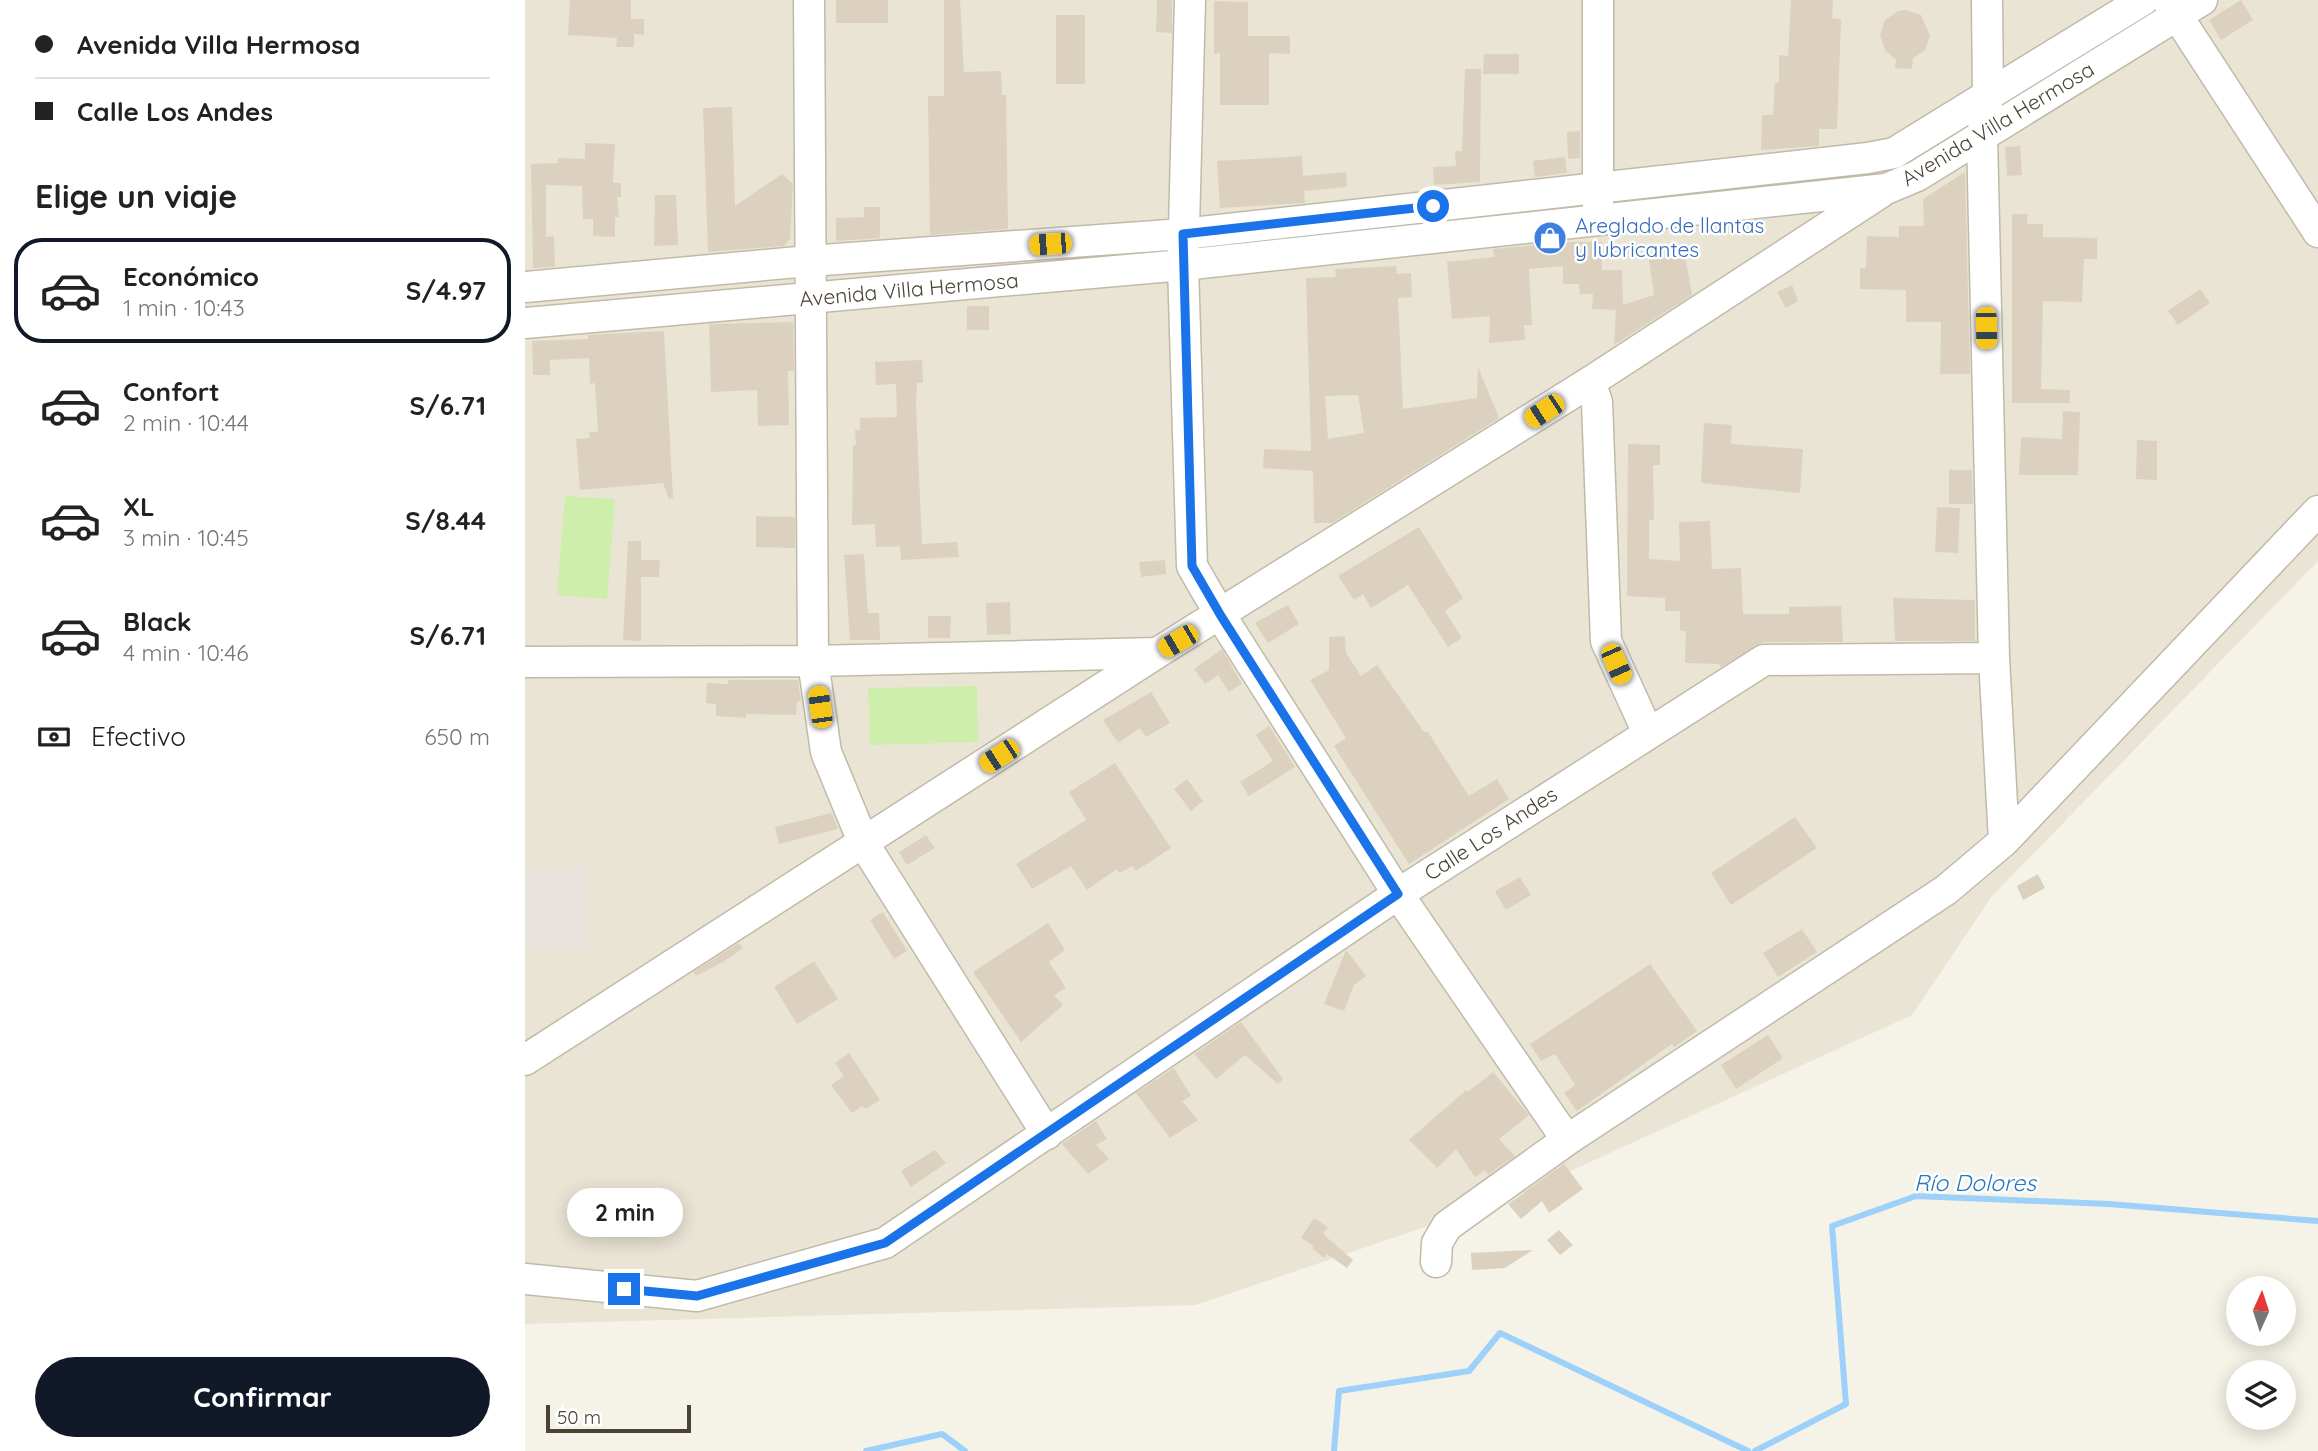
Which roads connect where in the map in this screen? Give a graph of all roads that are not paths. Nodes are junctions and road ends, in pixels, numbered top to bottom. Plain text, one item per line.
1 (809, 0) edge
2 (1189, 0) edge
3 (1598, 0) edge
4 (1987, 0) edge
5 (2143, 0) edge
6 (2182, 5) edge
7 (1988, 97) junction
8 (1982, 136) junction
9 (1600, 188) junction
10 (1886, 189) junction
11 (1597, 220) junction
12 (2318, 232) edge
13 (1183, 234) junction
14 (809, 261) junction
15 (1183, 265) junction
16 (525, 287) edge
17 (810, 298) junction
18 (525, 323) edge
19 (1590, 382) junction
20 (2318, 511) edge
21 (1221, 616) junction
22 (1157, 653) junction
23 (1994, 658) junction
24 (813, 661) junction
25 (525, 662) edge
26 (1648, 733) junction
27 (2004, 841) junction
28 (864, 844) junction
29 (1398, 894) junction
30 (525, 1060) edge
31 (1047, 1134) junction
32 (1567, 1140) junction
33 (1436, 1262) dead end
34 (525, 1279) edge

1 - 14 street
2 - 13 street
3 - 9 street
4 - 7 street
5 - 7 street, Avenida Villa Hermosa
6 - 8 street, Avenida Villa Hermosa
6 - 12 street
7 - 8 street
7 - 9 street, Avenida Villa Hermosa
8 - 10 street, Avenida Villa Hermosa
8 - 23 street
9 - 11 street
9 - 13 street, Avenida Villa Hermosa
10 - 11 street, Avenida Villa Hermosa
10 - 19 street
11 - 15 street, Avenida Villa Hermosa
13 - 14 street, Avenida Villa Hermosa
13 - 15 street
14 - 16 street, Avenida Villa Hermosa
14 - 17 street
15 - 17 street, Avenida Villa Hermosa
15 - 21 street
17 - 18 street, Avenida Villa Hermosa
17 - 24 street
19 - 21 street
19 - 26 street
20 - 27 street
21 - 22 street
21 - 29 street
22 - 24 street
22 - 28 street
23 - 26 street, Calle Los Andes
23 - 27 street
24 - 25 street
24 - 28 street
26 - 29 street, Calle Los Andes
27 - 32 street
28 - 30 street
28 - 31 street
29 - 31 street, Calle Los Andes
29 - 32 street
31 - 34 street, Calle Los Andes
32 - 33 street

